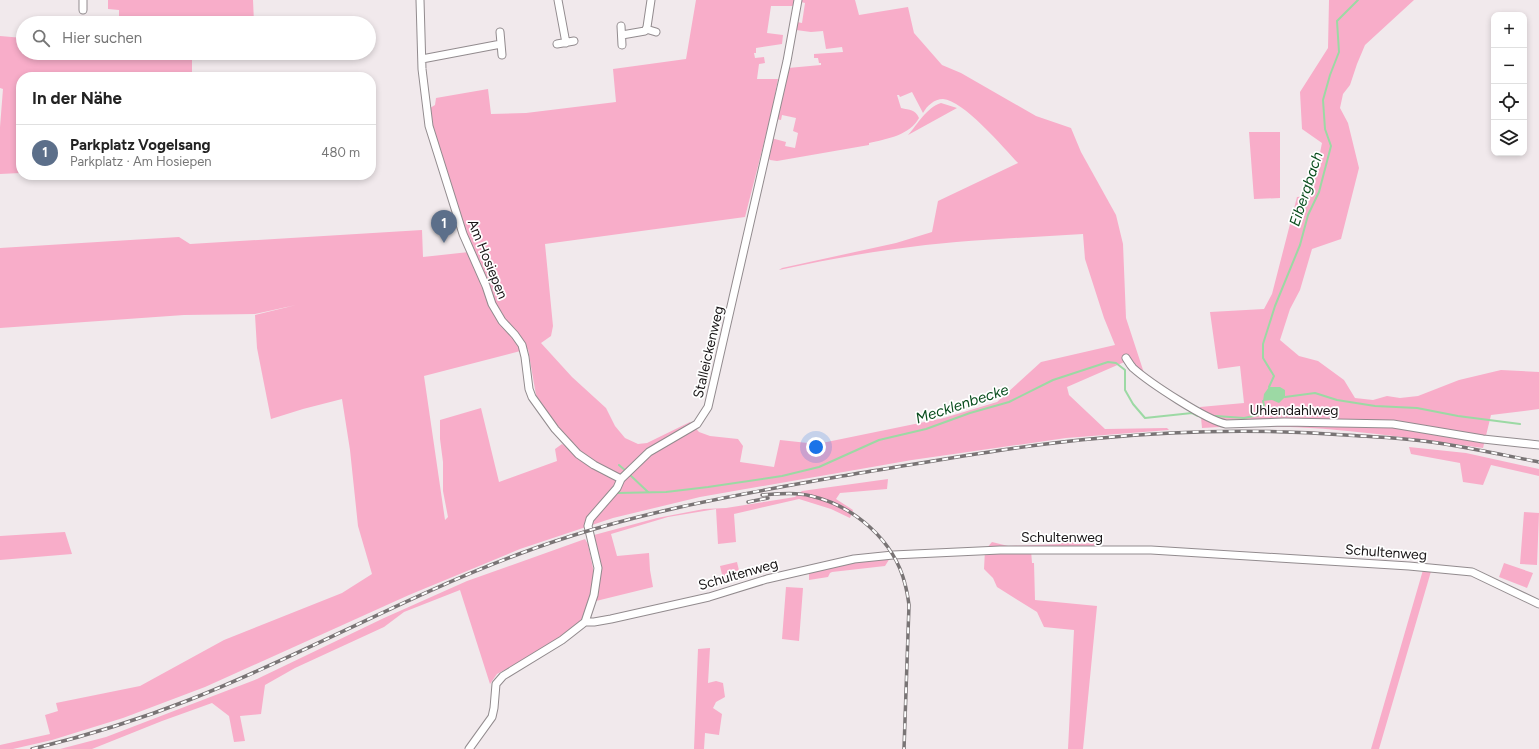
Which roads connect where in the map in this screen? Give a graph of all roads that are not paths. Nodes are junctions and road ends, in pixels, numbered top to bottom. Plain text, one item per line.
1 (83, 0) edge
2 (420, 0) edge
3 (558, 0) edge
4 (651, 0) edge
5 (798, 0) edge
6 (83, 10) dead end
7 (621, 26) dead end
8 (646, 29) junction
9 (500, 32) dead end
10 (656, 32) dead end
11 (622, 35) junction
12 (574, 41) dead end
13 (566, 43) junction
14 (501, 44) junction
15 (557, 44) dead end
16 (622, 45) dead end
17 (502, 55) dead end
18 (422, 59) junction
19 (1126, 358) dead end
20 (1539, 445) edge
21 (626, 475) junction
22 (1539, 604) edge
23 (585, 622) junction
24 (469, 749) edge

1 - 6 street
2 - 18 street, Am Hosiepen
3 - 13 street
4 - 8 street
5 - 21 street, Stalleickenweg
7 - 11 street
8 - 10 street
8 - 11 street
9 - 14 street
11 - 16 street
12 - 13 street
13 - 15 street
14 - 17 street
14 - 18 street
18 - 21 street, Am Hosiepen
19 - 20 street, Uhlendahlweg
21 - 23 street, Stalleickenweg
22 - 23 street, Schultenweg
23 - 24 street

